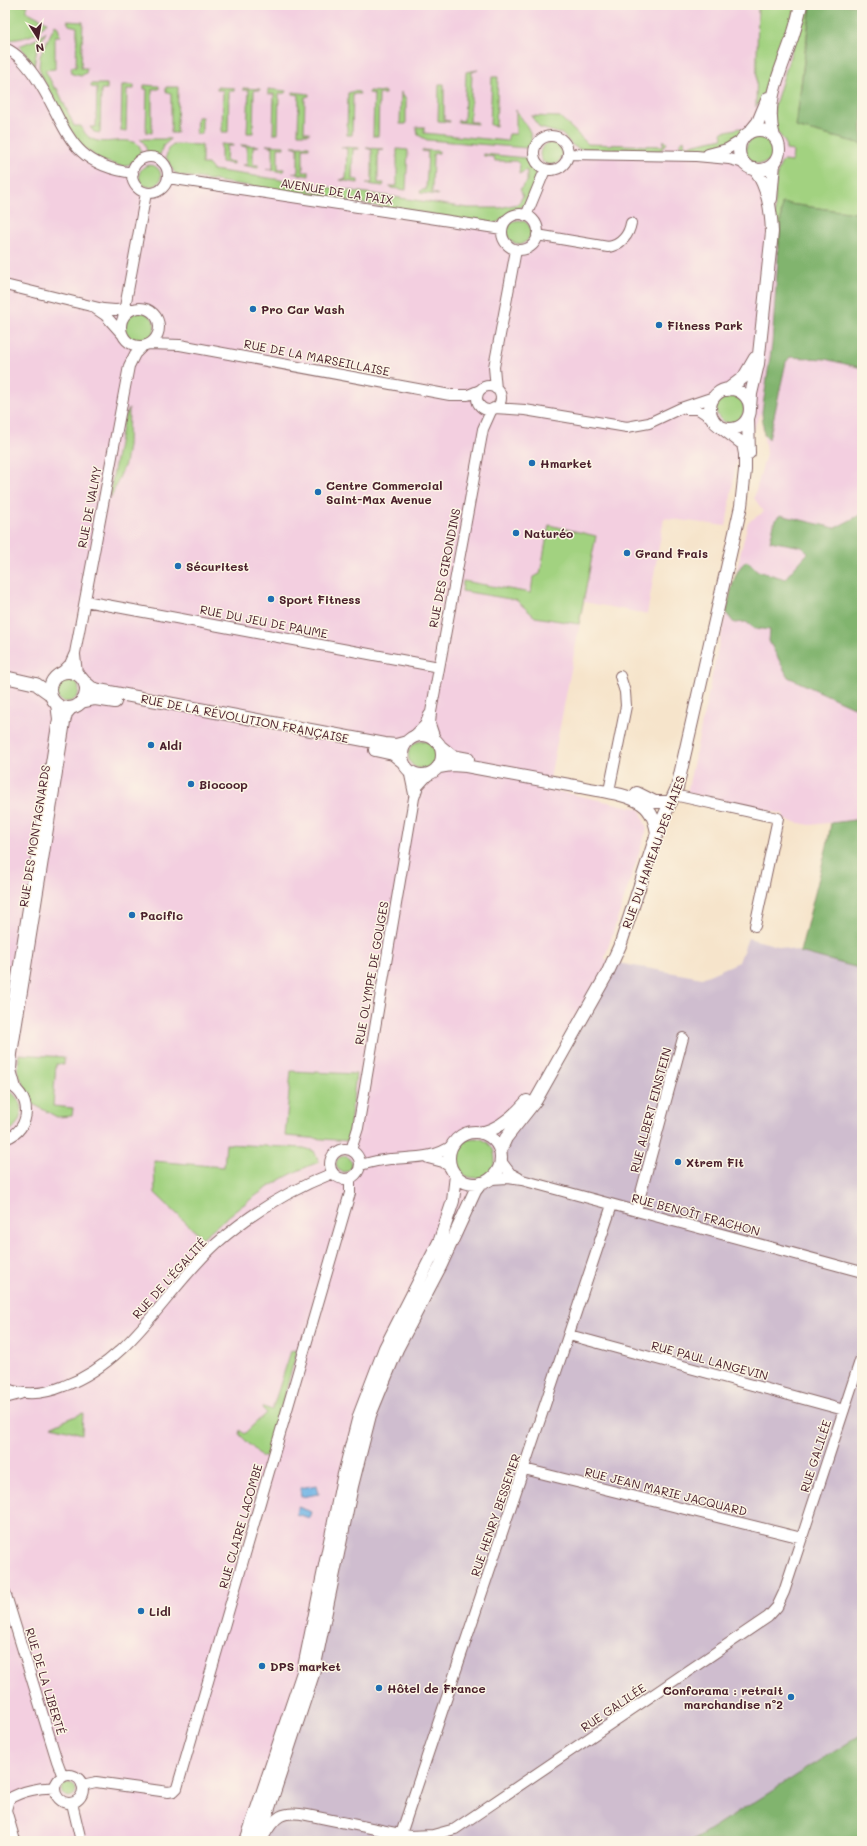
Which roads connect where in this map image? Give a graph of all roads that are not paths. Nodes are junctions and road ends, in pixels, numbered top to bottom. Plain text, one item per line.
1 (801, 5) edge
2 (5, 48) edge
3 (774, 88) junction
4 (746, 137) junction
5 (774, 137) junction
6 (568, 154) junction
7 (696, 156) junction
8 (744, 163) junction
9 (774, 163) junction
10 (755, 169) junction
11 (545, 170) junction
12 (133, 173) junction
13 (168, 178) junction
14 (146, 193) junction
15 (770, 210) junction
16 (526, 216) junction
17 (631, 223) dead end
18 (502, 229) junction
19 (537, 235) junction
20 (516, 250) junction
21 (130, 281) junction
22 (5, 285) edge
23 (92, 307) junction
24 (144, 308) junction
25 (127, 312) junction
26 (159, 325) junction
27 (124, 337) junction
28 (760, 344) junction
29 (146, 345) junction
30 (180, 345) junction
31 (129, 366) junction
32 (494, 368) junction
33 (482, 389) junction
34 (727, 390) junction
35 (498, 393) junction
36 (450, 395) junction
37 (714, 397) junction
38 (481, 406) junction
39 (493, 409) junction
40 (525, 410) junction
41 (749, 413) junction
42 (669, 414) junction
43 (712, 418) junction
44 (722, 428) junction
45 (483, 429) junction
46 (745, 470) junction
47 (85, 601) junction
48 (75, 653) junction
49 (439, 667) junction
50 (58, 674) junction
51 (620, 676) dead end
52 (5, 677) edge
53 (81, 678) junction
54 (25, 680) junction
55 (53, 699) junction
56 (77, 705) junction
57 (431, 712) junction
58 (410, 740) junction
59 (438, 743) junction
60 (406, 766) junction
61 (439, 767) junction
62 (428, 775) junction
63 (607, 789) junction
64 (414, 798) junction
65 (673, 799) junction
66 (657, 833) junction
67 (756, 926) dead end
68 (683, 1038) dead end
69 (5, 1053) edge
70 (548, 1077) junction
71 (5, 1083) edge
72 (16, 1088) junction
73 (481, 1133) junction
74 (5, 1140) edge
75 (453, 1145) junction
76 (351, 1150) junction
77 (501, 1156) junction
78 (424, 1157) junction
79 (360, 1164) junction
80 (454, 1171) junction
81 (333, 1173) junction
82 (350, 1178) junction
83 (522, 1180) junction
84 (486, 1181) junction
85 (612, 1205) junction
86 (636, 1211) junction
87 (862, 1272) edge
88 (569, 1335) junction
89 (862, 1355) edge
90 (5, 1388) edge
91 (24, 1393) junction
92 (5, 1398) edge
93 (844, 1410) junction
94 (524, 1469) junction
95 (802, 1538) junction
96 (5, 1592) edge
97 (63, 1776) junction
98 (82, 1785) junction
99 (55, 1788) junction
100 (72, 1803) junction
101 (401, 1834) junction
102 (15, 1841) edge
103 (81, 1841) edge
104 (246, 1841) edge
105 (258, 1841) edge
106 (261, 1841) edge

1 - 3 street
2 - 12 street
3 - 4 street
3 - 5 street
4 - 5 street
4 - 7 street
4 - 8 street
5 - 9 street
6 - 7 street
6 - 11 street
6 - 11 street
7 - 8 street
8 - 10 street
9 - 10 street
9 - 15 street
10 - 15 street
11 - 16 street
12 - 13 street
12 - 14 street
13 - 14 street
13 - 18 street, AVENUE DE LA PAIX
14 - 21 street
15 - 28 street
16 - 18 street
16 - 19 street
17 - 19 street
18 - 20 street
19 - 20 street
20 - 32 street
21 - 24 street
21 - 25 street
22 - 23 street
23 - 25 street
23 - 27 street
24 - 25 street
24 - 26 street
25 - 27 street
26 - 29 street
26 - 30 street, RUE DE LA MARSEILLAISE
27 - 29 street
27 - 31 street, RUE DE VALMY
28 - 34 street
28 - 41 street, RUE DU HAMEAU DES HAIES
29 - 30 street, RUE DE LA MARSEILLAISE
29 - 31 street, RUE DE VALMY
30 - 36 street, RUE DE LA MARSEILLAISE
31 - 47 street, RUE DE VALMY
32 - 33 street
32 - 35 street
33 - 35 street
33 - 36 street, RUE DE LA MARSEILLAISE
33 - 38 street
34 - 37 street
34 - 41 street
35 - 39 street
35 - 40 street
36 - 38 street, RUE DE LA MARSEILLAISE
37 - 42 street
37 - 43 street
38 - 39 street
38 - 45 street, RUE DES GIRONDINS
39 - 40 street
39 - 45 street, RUE DES GIRONDINS
40 - 42 street
41 - 44 street
41 - 46 street, RUE DU HAMEAU DES HAIES
42 - 43 street
43 - 44 street
44 - 46 street, RUE DU HAMEAU DES HAIES
45 - 49 street, RUE DES GIRONDINS
46 - 65 street, RUE DU HAMEAU DES HAIES
47 - 48 street, RUE DE VALMY
47 - 49 street, RUE DU JEU DE PAUME
48 - 50 street, RUE DE VALMY
48 - 53 street, RUE DE VALMY
49 - 57 street, RUE DES GIRONDINS
50 - 53 street
50 - 54 street
50 - 55 street
51 - 63 street
52 - 54 street
53 - 56 street
53 - 58 street, RUE DE LA RÉVOLUTION FRANÇAISE
54 - 55 street
55 - 56 street
55 - 69 street, RUE DES MONTAGNARDS
56 - 60 street, RUE DE LA RÉVOLUTION FRANÇAISE
56 - 72 street, RUE DES MONTAGNARDS
57 - 58 street, RUE DES GIRONDINS
57 - 59 street, RUE DES GIRONDINS
58 - 59 street
58 - 60 street
59 - 61 street
59 - 63 street
60 - 62 street
60 - 64 street, RUE OLYMPE DE GOUGES
61 - 62 street
61 - 63 street
62 - 64 street, RUE OLYMPE DE GOUGES
63 - 65 street
63 - 66 street
64 - 76 street, RUE OLYMPE DE GOUGES
65 - 66 street, RUE DU HAMEAU DES HAIES
65 - 67 street
66 - 70 street, RUE DU HAMEAU DES HAIES
68 - 86 street, RUE ALBERT EINSTEIN
70 - 73 street, RUE DU HAMEAU DES HAIES
70 - 77 street, RUE DU HAMEAU DES HAIES
71 - 72 street
72 - 74 street, RUE DES MONTAGNARDS
73 - 75 street
73 - 77 street
75 - 78 street
75 - 80 street
76 - 79 street
76 - 81 street
77 - 83 street, RUE BENOÎT FRACHON
77 - 84 street
78 - 79 street
78 - 80 street
79 - 82 street
80 - 84 street
80 - 104 street
81 - 82 street
81 - 91 street, RUE DE L'ÉGALITÉ
82 - 98 street, RUE CLAIRE LACOMBE
83 - 84 street, RUE BENOÎT FRACHON
83 - 85 street, RUE BENOÎT FRACHON
84 - 105 street
85 - 86 street, RUE BENOÎT FRACHON
85 - 88 street, RUE HENRY BESSEMER
86 - 87 street, RUE BENOÎT FRACHON
88 - 93 street, RUE PAUL LANGEVIN
88 - 94 street, RUE HENRY BESSEMER
89 - 93 street, RUE GALILÉE
90 - 91 street, RUE DE L'ÉGALITÉ
91 - 92 street, RUE DE L'ÉGALITÉ
93 - 95 street, RUE GALILÉE
94 - 95 street, RUE JEAN MARIE JACQUARD
94 - 101 street, RUE HENRY BESSEMER
95 - 101 street, RUE GALILÉE
96 - 97 street, RUE DE LA LIBERTÉ
97 - 98 street
97 - 99 street
98 - 100 street
99 - 100 street
99 - 102 street
100 - 103 street
101 - 106 street, RUE GALILÉE

